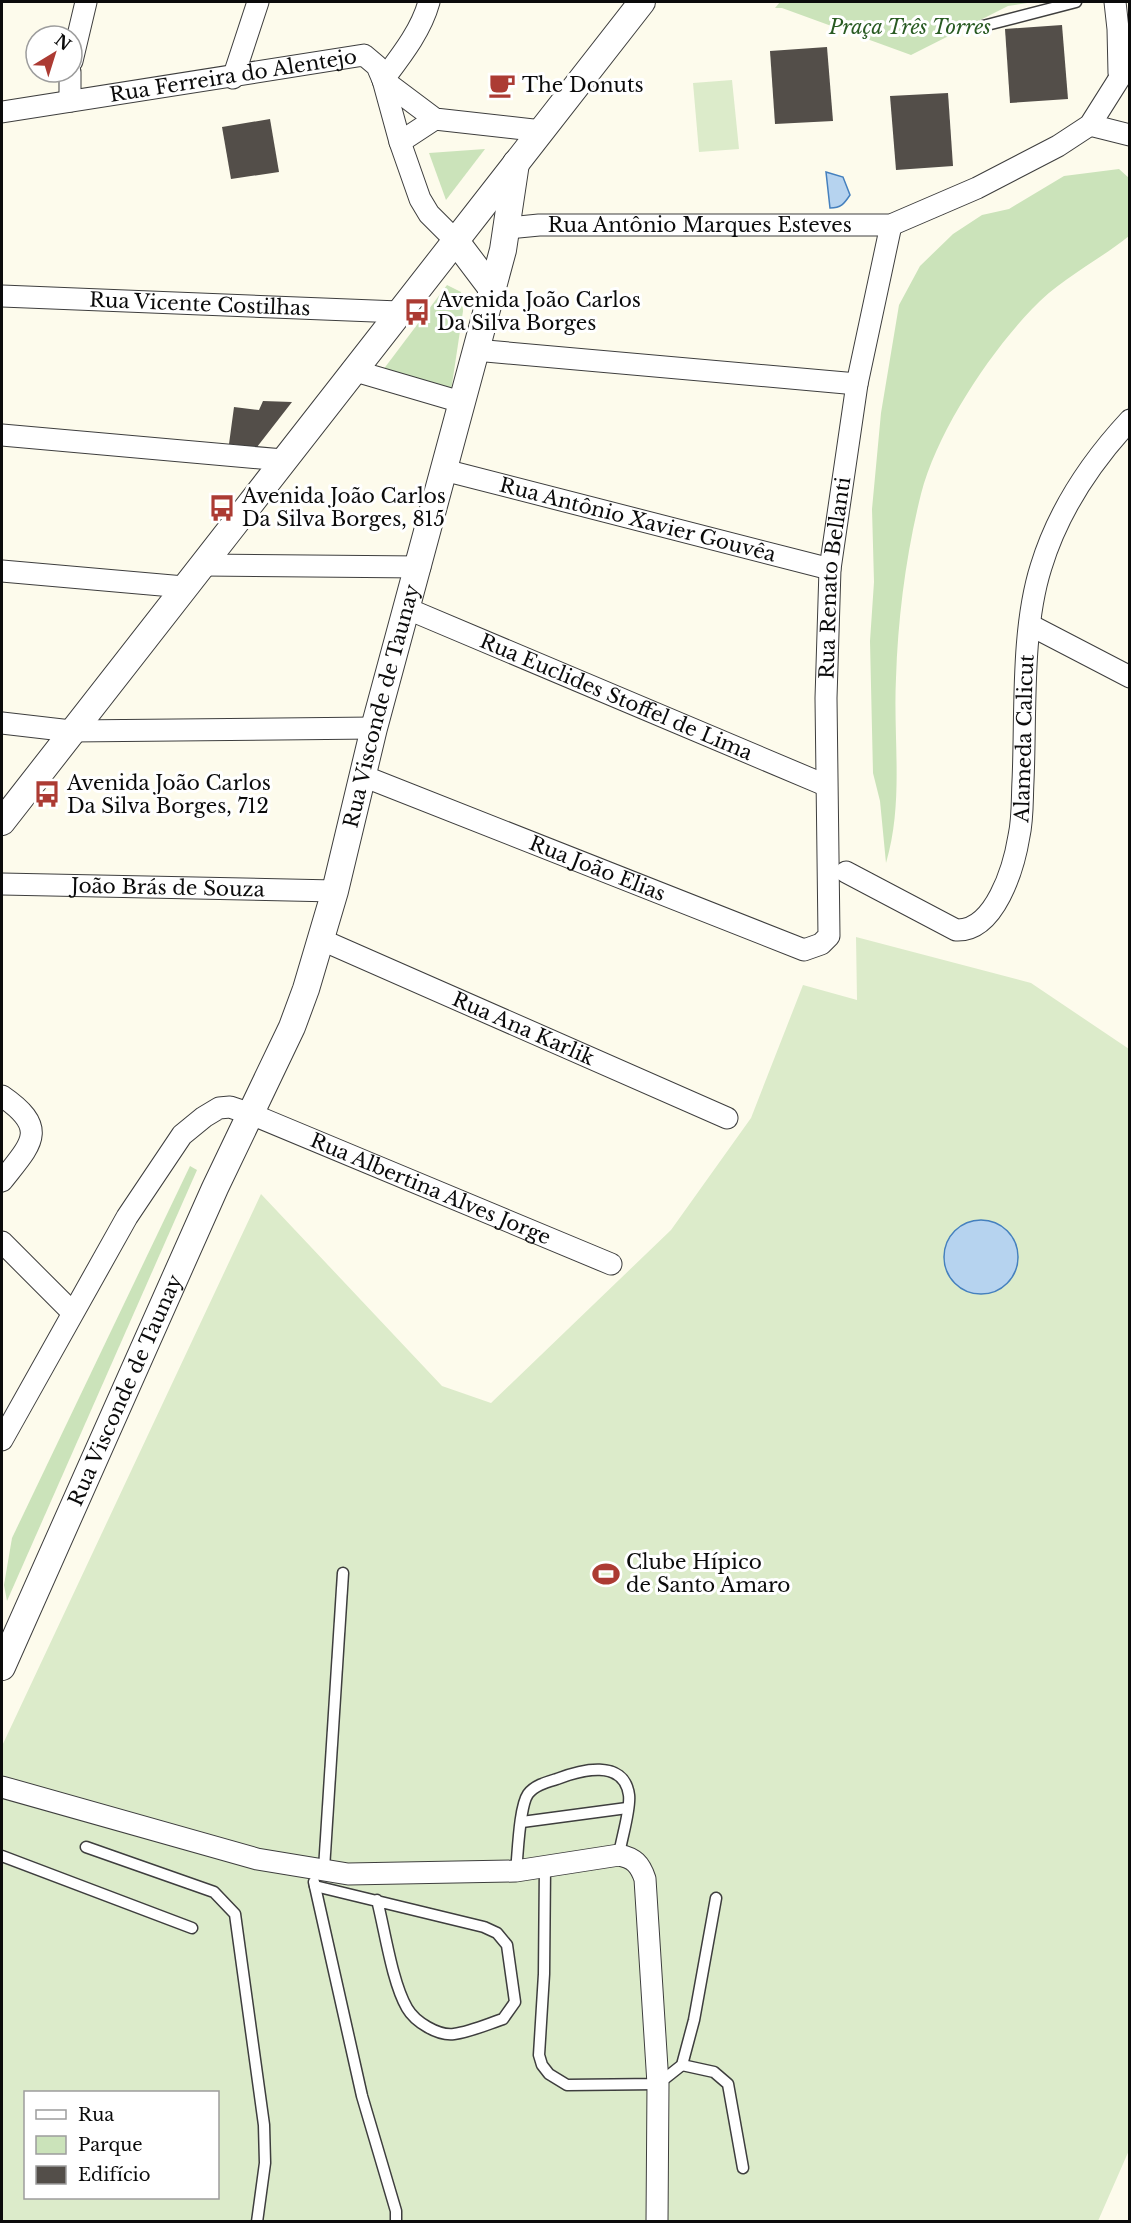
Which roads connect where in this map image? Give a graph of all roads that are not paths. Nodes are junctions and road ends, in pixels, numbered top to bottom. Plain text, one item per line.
1 (86, 2) edge
2 (258, 2) edge
3 (429, 2) edge
4 (642, 2) edge
5 (1076, 2) edge
6 (1120, 10) edge
7 (81, 24) edge
8 (983, 26) dead end
9 (1130, 54) edge
10 (233, 78) junction
11 (1119, 79) junction
12 (383, 80) junction
13 (70, 84) edge
14 (70, 101) junction
15 (2, 112) edge
16 (435, 119) junction
17 (1090, 125) junction
18 (542, 131) junction
19 (1130, 135) edge
20 (400, 142) junction
21 (516, 163) junction
22 (891, 225) junction
23 (508, 228) junction
24 (455, 240) junction
25 (492, 289) junction
26 (2, 296) edge
27 (399, 312) junction
28 (475, 350) junction
29 (352, 370) junction
30 (857, 384) junction
31 (461, 402) junction
32 (1130, 420) edge
33 (2, 435) edge
34 (282, 460) junction
35 (444, 470) junction
36 (203, 565) junction
37 (420, 567) junction
38 (830, 569) junction
39 (2, 571) edge
40 (184, 587) junction
41 (408, 609) junction
42 (1030, 625) junction
43 (1130, 677) edge
44 (2, 723) edge
45 (375, 728) junction
46 (71, 731) junction
47 (363, 776) junction
48 (825, 785) junction
49 (2, 822) edge
50 (846, 872) dead end
51 (2, 884) edge
52 (335, 891) junction
53 (829, 936) joint
54 (322, 940) junction
55 (2, 1096) edge
56 (251, 1114) junction
57 (727, 1118) dead end
58 (2, 1180) edge
59 (2, 1242) edge
60 (611, 1264) dead end
61 (72, 1312) junction
62 (2, 1440) edge
63 (343, 1573) dead end
64 (2, 1667) edge
65 (2, 1787) edge
66 (627, 1808) junction
67 (522, 1822) junction
68 (86, 1847) dead end
69 (619, 1855) junction
70 (2, 1856) edge
71 (545, 1866) junction
72 (516, 1871) junction
73 (317, 1874) junction
74 (716, 1898) dead end
75 (377, 1900) junction
76 (192, 1928) dead end
77 (682, 2065) junction
78 (658, 2084) junction
79 (743, 2168) dead end
80 (256, 2222) edge
81 (396, 2222) edge
82 (657, 2222) edge

1 - 7 street
2 - 10 street
3 - 12 street
4 - 18 street
5 - 8 lane
6 - 11 street
9 - 11 street
10 - 12 street, Rua Ferreira do Alentejo
10 - 14 street, Rua Ferreira do Alentejo
11 - 17 street
12 - 16 street
12 - 20 street, Rua Ferreira do Alentejo
13 - 14 street
14 - 15 street, Rua Ferreira do Alentejo
16 - 18 street
16 - 20 street
17 - 19 street
17 - 22 street
18 - 21 street
20 - 24 street, Rua Ferreira do Alentejo
21 - 23 street, Rua Visconde de Taunay
21 - 24 street
22 - 23 street, Rua Antônio Marques Esteves
22 - 30 street, Rua Renato Bellanti
23 - 25 street, Rua Visconde de Taunay
24 - 25 street
24 - 27 street
25 - 28 street, Rua Visconde de Taunay
26 - 27 street, Rua Vicente Costilhas
27 - 29 street
28 - 30 street
28 - 31 street, Rua Visconde de Taunay
29 - 31 street
29 - 34 street
30 - 38 street, Rua Renato Bellanti
31 - 35 street, Rua Visconde de Taunay
32 - 42 street, Alameda Calicut
33 - 34 street
34 - 36 street
35 - 37 street, Rua Visconde de Taunay
35 - 38 street, Rua Antônio Xavier Gouvêa
36 - 37 street
36 - 40 street
37 - 41 street, Rua Visconde de Taunay
38 - 48 street, Rua Renato Bellanti
39 - 40 street
40 - 46 street
41 - 45 street, Rua Visconde de Taunay
41 - 48 street, Rua Euclides Stoffel de Lima
42 - 43 street
42 - 50 street, Alameda Calicut
44 - 46 street
45 - 46 street
45 - 47 street, Rua Visconde de Taunay
46 - 49 street
47 - 52 street, Rua Visconde de Taunay
47 - 53 street, Rua João Elias
48 - 53 street, Rua Renato Bellanti
51 - 52 street, João Brás de Souza
52 - 54 street, Rua Visconde de Taunay
54 - 56 street, Rua Visconde de Taunay
54 - 57 street, Rua Ana Karlik
55 - 58 street
56 - 60 street, Rua Albertina Alves Jorge
56 - 61 street
56 - 64 street, Rua Visconde de Taunay
59 - 61 street
61 - 62 street
63 - 73 lane
65 - 73 street
66 - 67 lane
66 - 67 lane
66 - 69 lane
67 - 72 lane
68 - 80 lane
69 - 71 street
69 - 78 street
70 - 76 lane
71 - 72 street
71 - 78 lane
72 - 73 street
73 - 75 lane
73 - 81 lane
74 - 77 lane
75 - 75 lane
77 - 78 lane
77 - 79 lane
78 - 82 street

